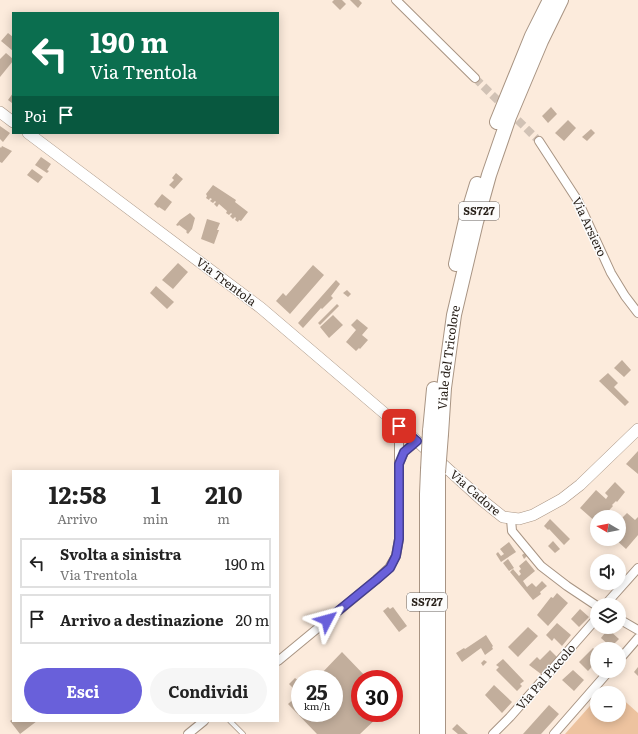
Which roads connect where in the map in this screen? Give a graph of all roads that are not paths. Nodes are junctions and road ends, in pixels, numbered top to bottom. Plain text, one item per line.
1 (396, 0) edge
2 (550, 0) edge
3 (561, 0) edge
4 (475, 78) tunnel mouth
5 (0, 112) edge
6 (12, 121) edge
7 (29, 134) edge
8 (539, 141) tunnel mouth
9 (638, 313) edge
10 (390, 418) junction
11 (638, 429) edge
12 (435, 433) junction
13 (417, 441) junction
14 (399, 464) junction
15 (433, 471) junction
16 (510, 519) junction
17 (638, 568) edge
18 (611, 598) edge
19 (590, 601) edge
20 (626, 623) edge
21 (590, 626) edge
22 (638, 630) edge
23 (638, 638) edge
24 (626, 652) edge
25 (279, 660) edge
26 (604, 678) edge
27 (203, 722) edge
28 (231, 722) edge
29 (188, 734) edge
30 (243, 734) edge
31 (426, 734) edge
32 (438, 734) edge
33 (493, 734) edge
34 (554, 734) edge

1 - 4 street
2 - 12 highway, Viale del Tricolore / SS727
3 - 12 highway, Viale del Tricolore / SS727
5 - 6 street
7 - 10 street, Via Trentola
8 - 9 street, Via Arsiero
10 - 13 street, Via Trentola
10 - 14 street
11 - 16 street, Via Cadore
12 - 15 highway, Viale del Tricolore / SS727, bridge
13 - 14 street
13 - 16 street, Via Cadore
14 - 25 street
15 - 31 highway, Viale del Tricolore / SS727
15 - 32 highway, Viale del Tricolore / SS727
16 - 19 street
17 - 18 street
20 - 22 street
21 - 33 street, Via Pal Piccolo
23 - 24 street
26 - 34 street
27 - 29 street
28 - 30 lane

